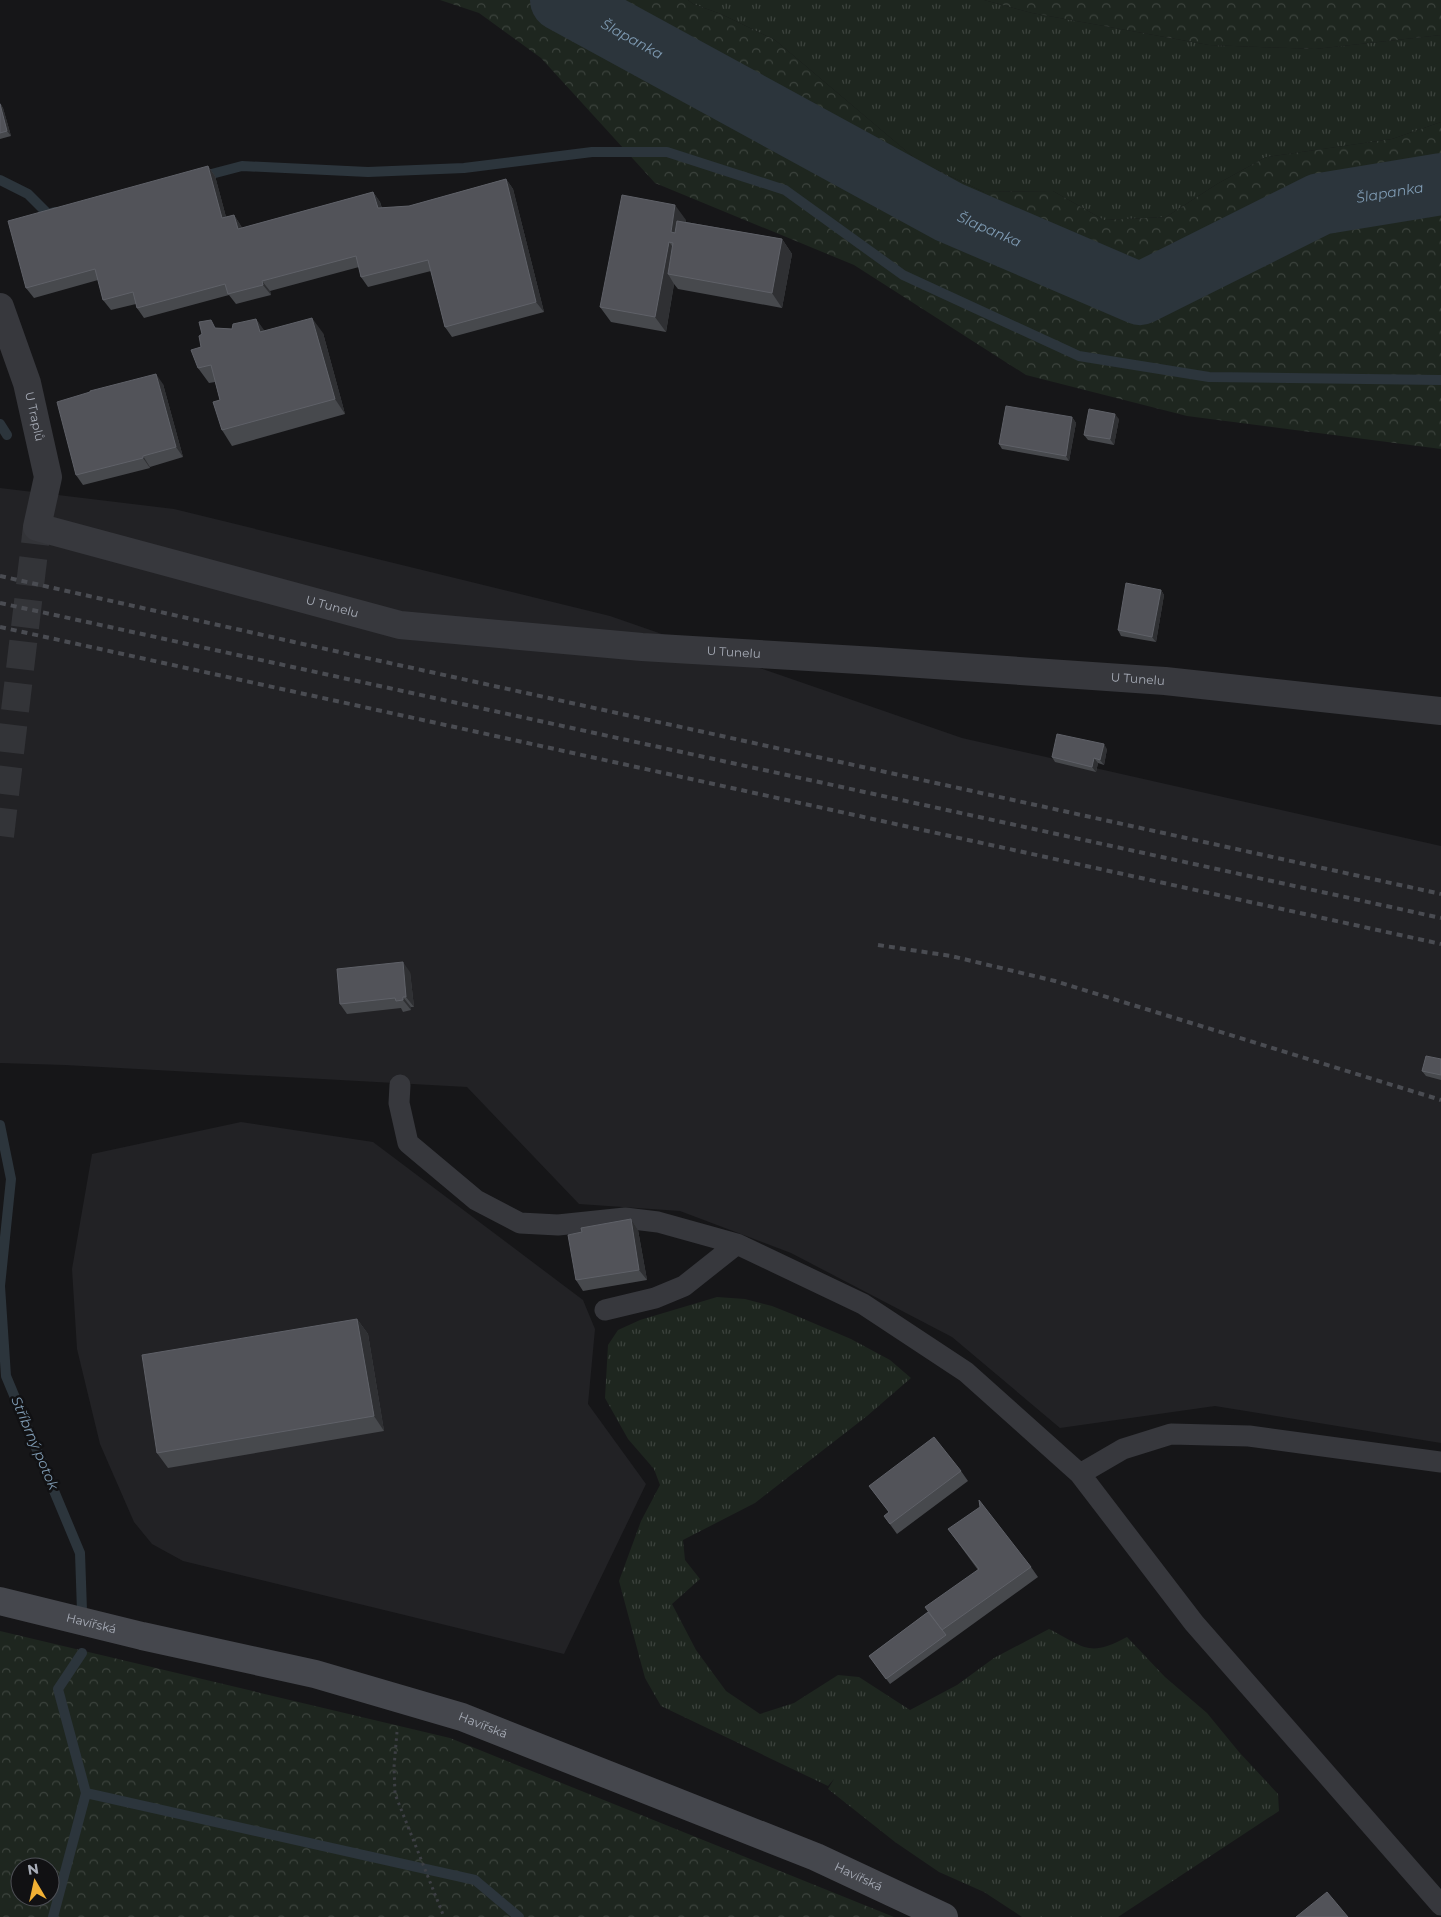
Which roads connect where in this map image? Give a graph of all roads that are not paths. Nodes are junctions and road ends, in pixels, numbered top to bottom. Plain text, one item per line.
1 (0, 308) edge
2 (37, 527) joint
3 (1441, 710) edge
4 (400, 1085) dead end
5 (737, 1244) junction
6 (605, 1310) dead end
7 (1441, 1462) edge
8 (1080, 1474) junction
9 (0, 1601) edge
10 (1441, 1904) edge
11 (944, 1917) edge

1 - 2 street, U Traplů
2 - 3 street, U Tunelu
4 - 5 lane
5 - 6 lane
5 - 8 lane
7 - 8 lane
8 - 10 lane
9 - 11 street, Havířská

